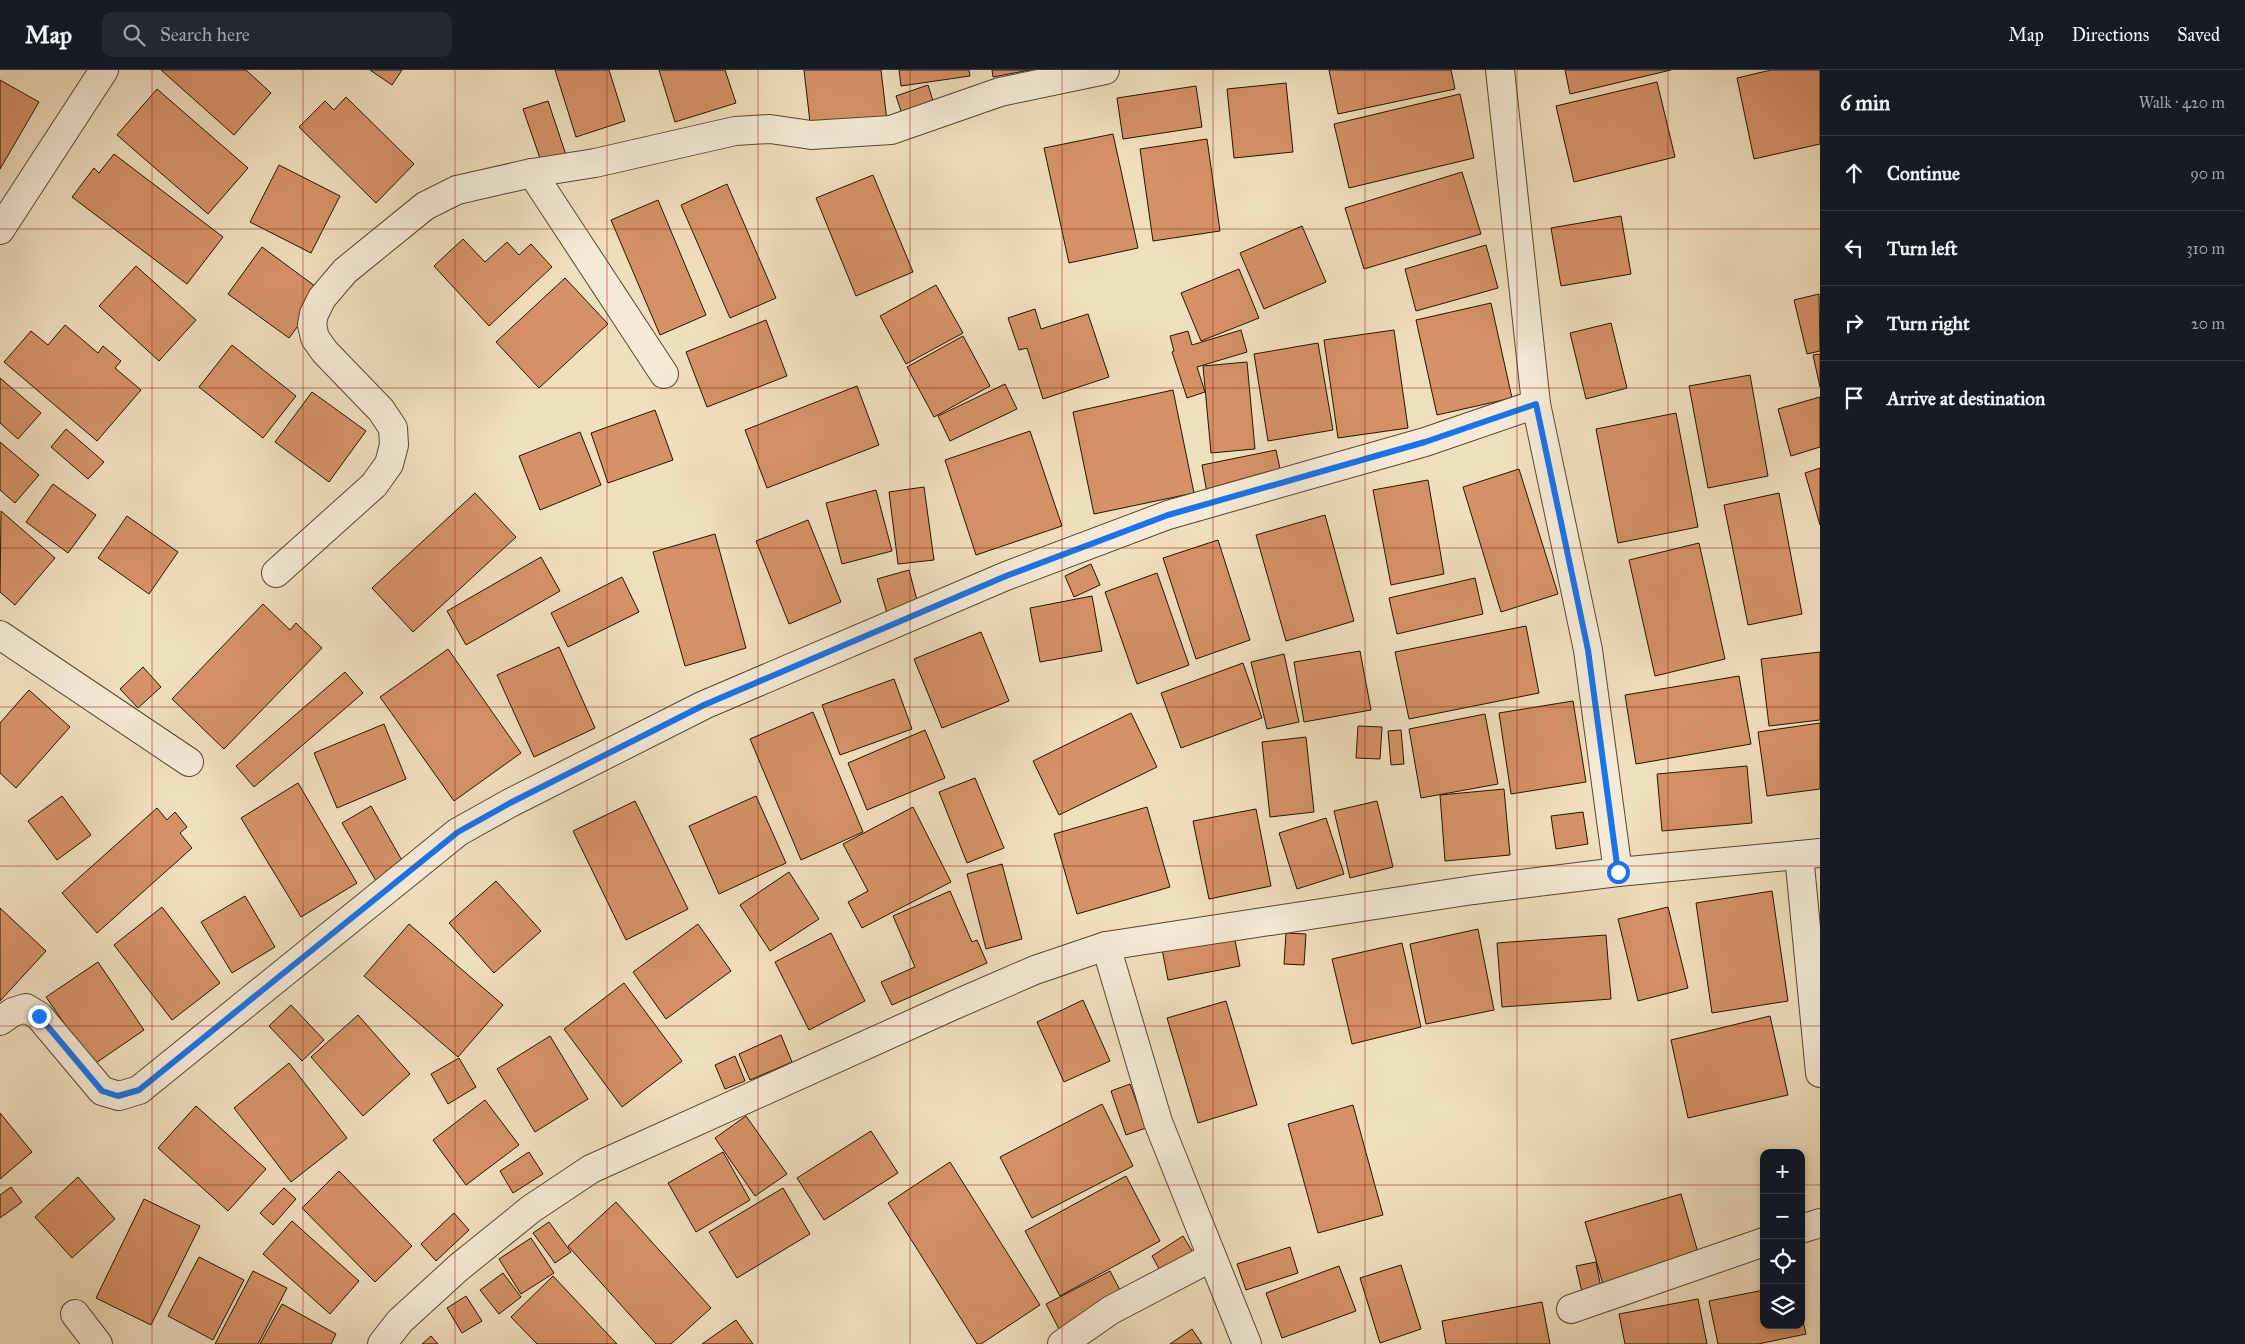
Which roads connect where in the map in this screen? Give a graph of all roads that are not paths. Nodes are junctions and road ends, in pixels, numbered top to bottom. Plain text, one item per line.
1 (104, 70) edge
2 (1106, 70) edge
3 (1500, 70) edge
4 (532, 173) junction
5 (0, 230) edge
6 (664, 374) dead end
7 (1536, 404) junction
8 (276, 573) dead end
9 (0, 635) edge
10 (189, 762) dead end
11 (1810, 854) edge
12 (1618, 872) junction
13 (1106, 946) junction
14 (0, 1021) edge
15 (1820, 1073) edge
16 (1820, 1222) edge
17 (1805, 1228) edge
18 (1760, 1243) edge
19 (1212, 1257) junction
20 (1571, 1309) dead end
21 (75, 1314) dead end
22 (98, 1344) edge
23 (382, 1344) edge
24 (1062, 1344) edge
25 (1247, 1344) edge

1 - 5 street
2 - 4 street
3 - 7 street
4 - 6 street
4 - 8 street
7 - 12 street
7 - 14 street
9 - 10 street
11 - 12 street
11 - 15 street
12 - 13 street
13 - 19 street
13 - 23 street
16 - 17 street
18 - 20 street
19 - 24 street
19 - 25 street
21 - 22 street

